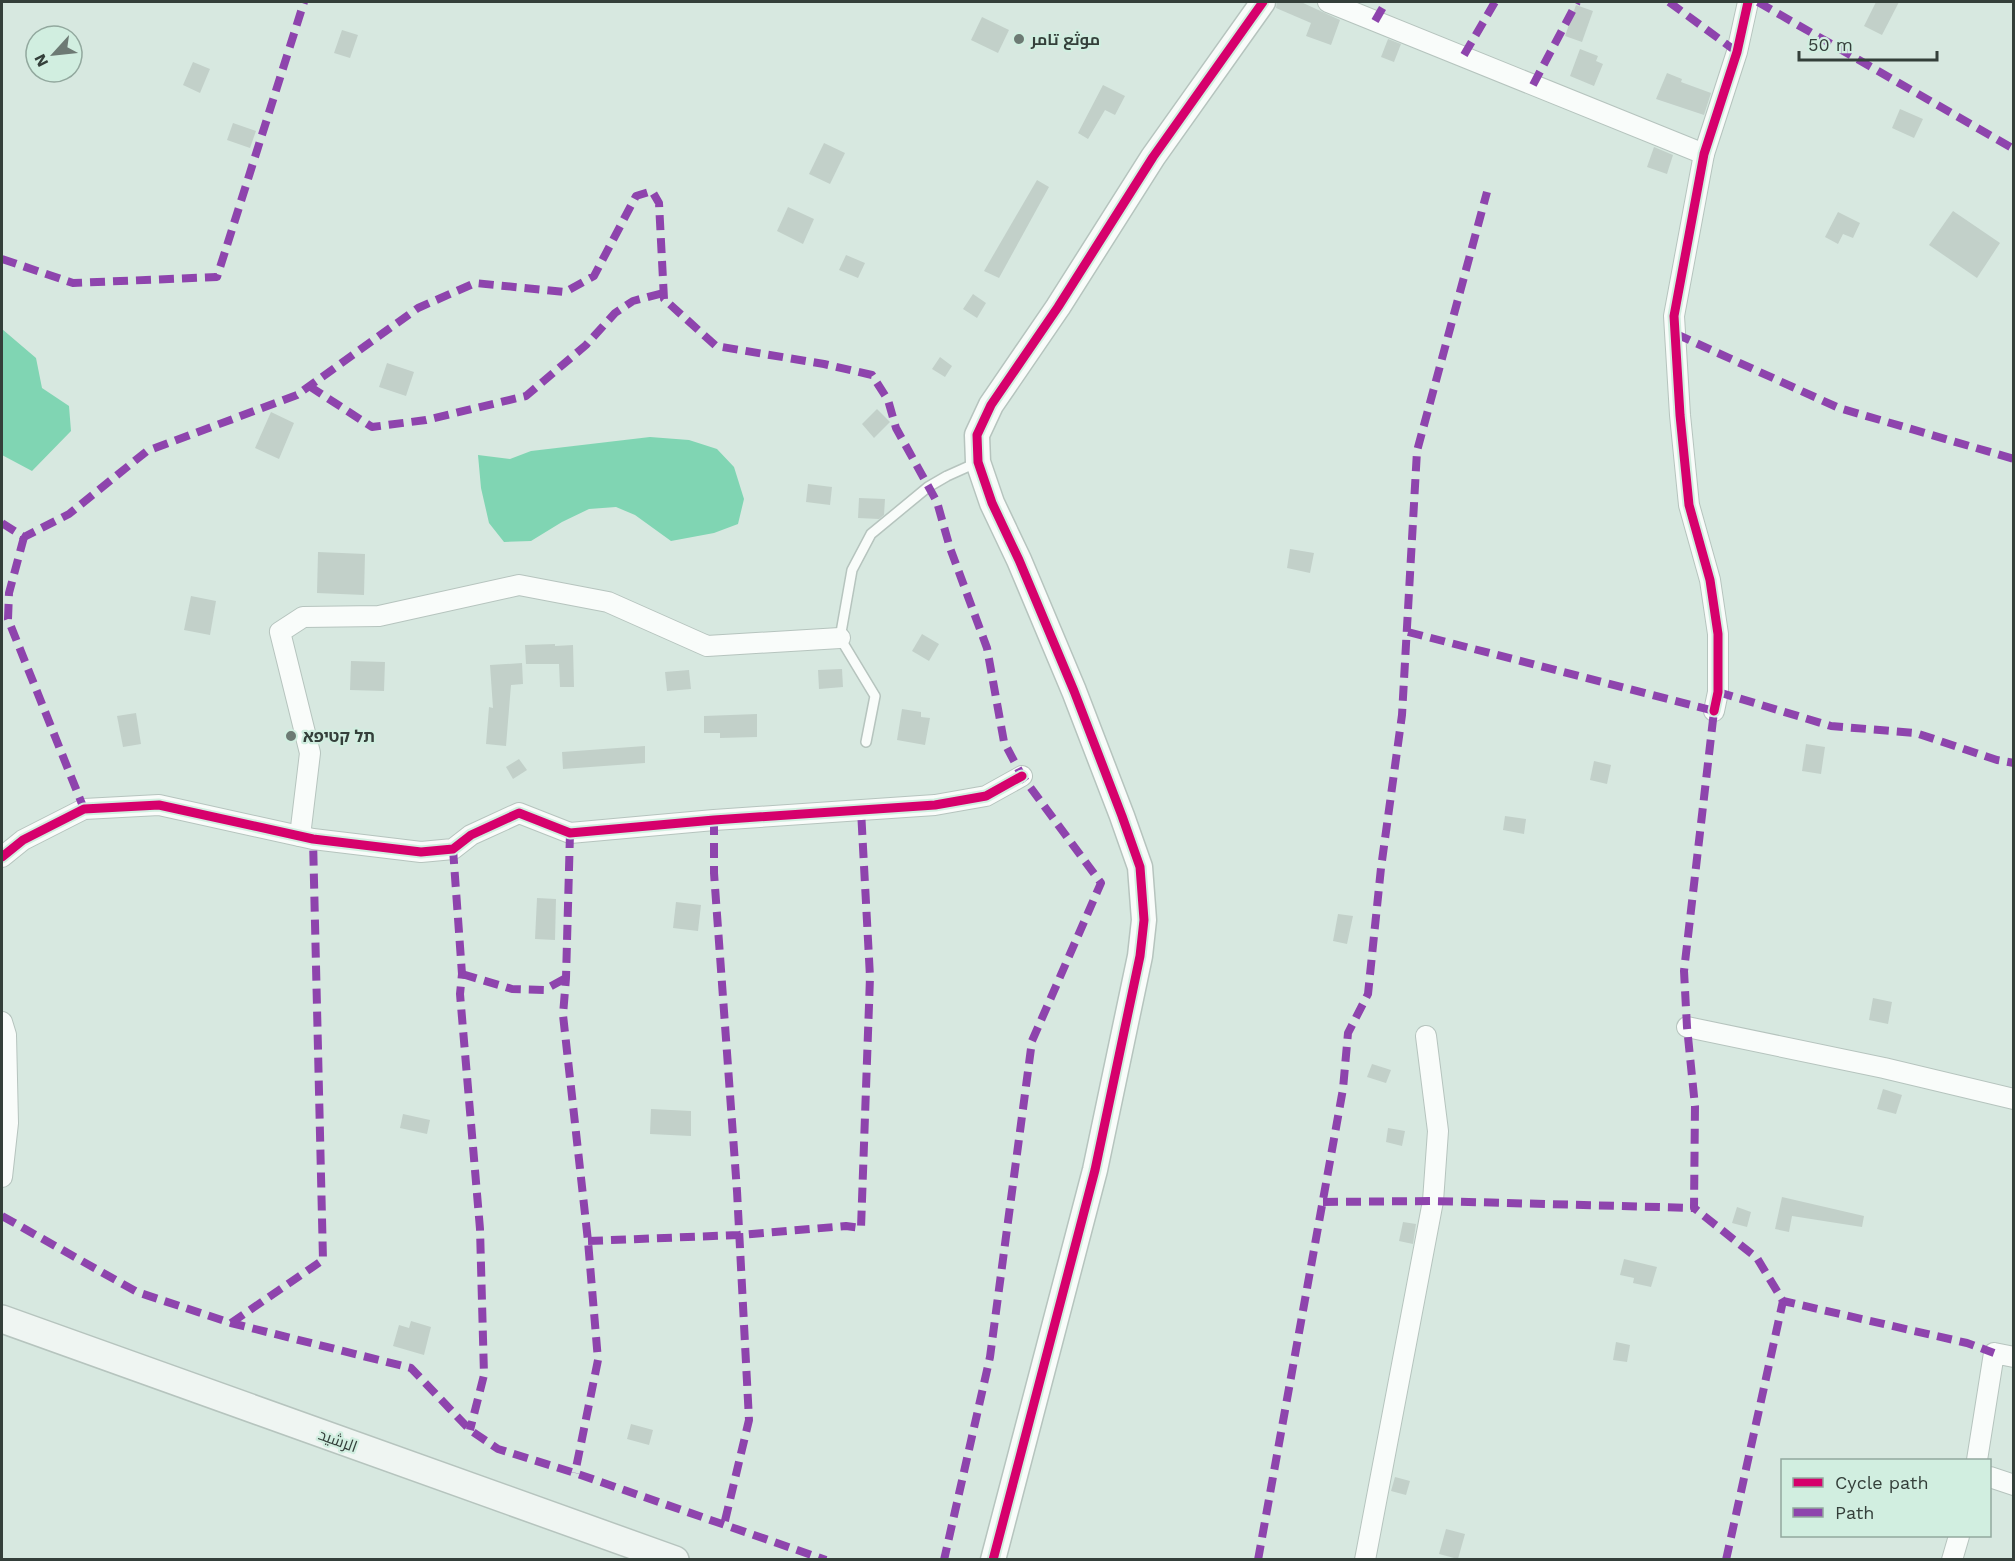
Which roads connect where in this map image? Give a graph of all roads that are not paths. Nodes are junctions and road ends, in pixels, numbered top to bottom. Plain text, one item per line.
1 (1263, 2) edge
2 (1328, 2) edge
3 (1748, 2) edge
4 (1704, 154) junction
5 (978, 462) junction
6 (840, 638) junction
7 (1714, 711) dead end
8 (866, 742) dead end
9 (1022, 776) dead end
10 (300, 836) junction
11 (2, 857) edge
12 (2, 1022) edge
13 (1687, 1027) dead end
14 (1426, 1036) dead end
15 (2013, 1099) edge
16 (2, 1177) edge
17 (2, 1319) edge
18 (2013, 1357) edge
19 (1977, 1459) edge
20 (1991, 1478) edge
21 (2013, 1485) edge
22 (1959, 1537) edge
23 (675, 1560) edge
24 (993, 1560) edge
25 (1365, 1560) edge
26 (1952, 1560) edge

1 - 5 street
2 - 4 street
3 - 4 street
4 - 7 street
5 - 6 lane
5 - 24 street
6 - 8 lane
6 - 10 street
9 - 10 street
10 - 11 street
12 - 16 street
13 - 15 street
14 - 25 street
17 - 23 main road, الرشيد
18 - 19 street
20 - 21 street
22 - 26 street

